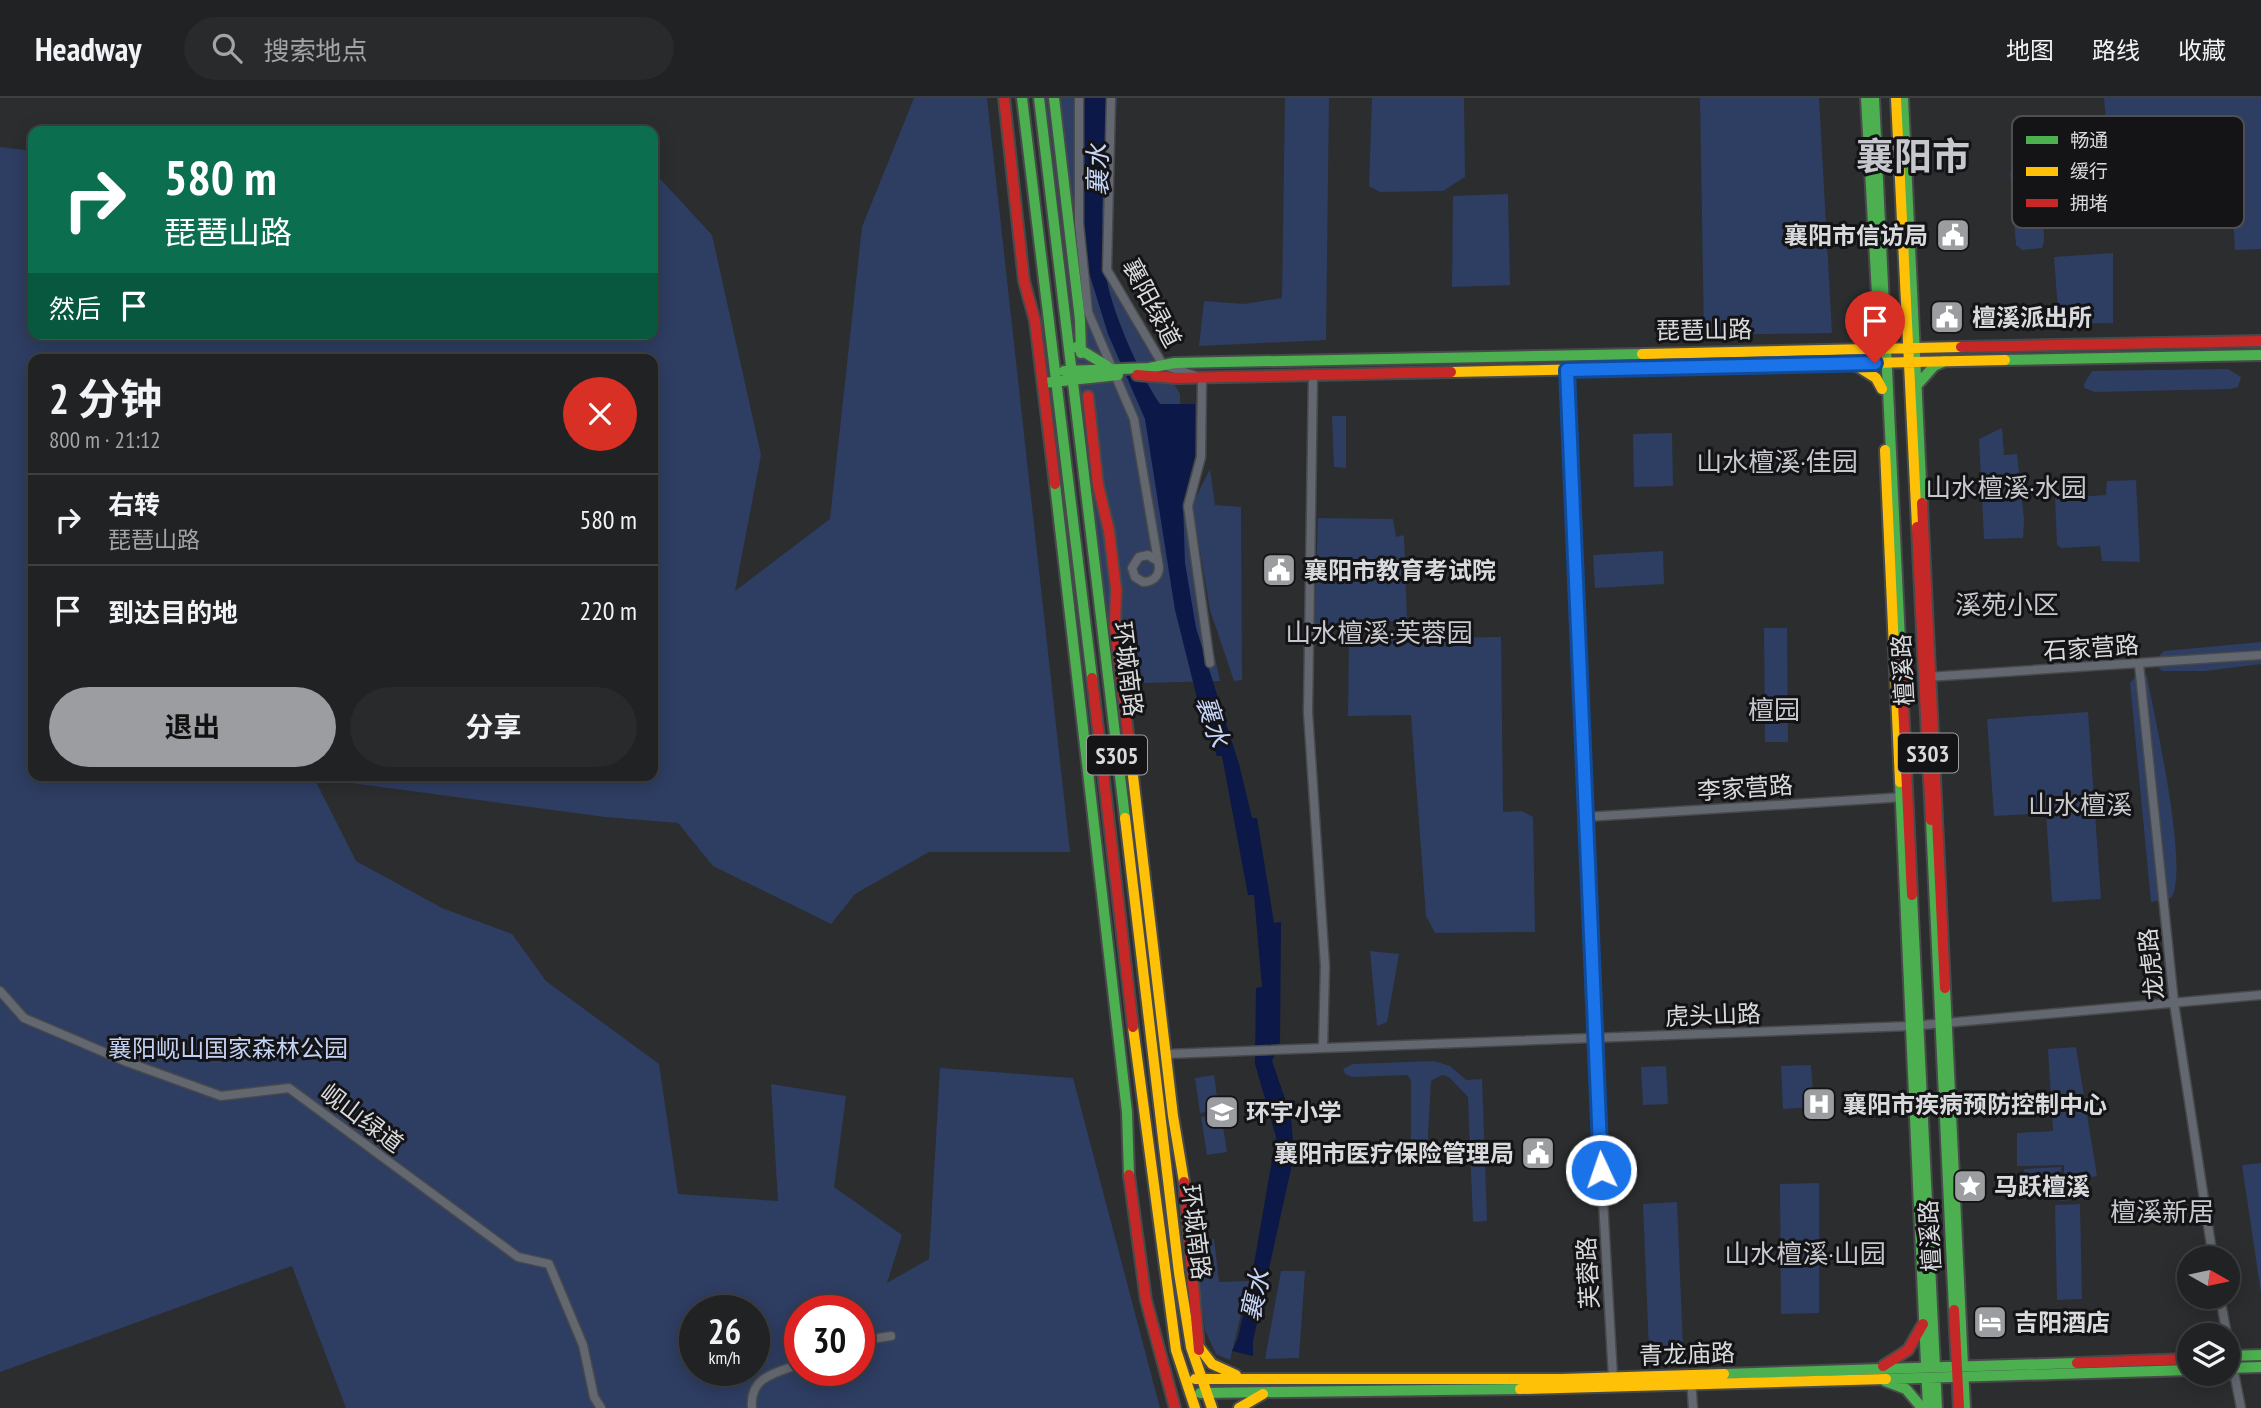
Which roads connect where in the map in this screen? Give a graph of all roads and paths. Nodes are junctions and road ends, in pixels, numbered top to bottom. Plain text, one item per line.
1 (1004, 98) edge
2 (1022, 98) edge
3 (1039, 98) edge
4 (1054, 98) edge
5 (1079, 98) edge
6 (1111, 98) edge
7 (1866, 98) edge
8 (1874, 98) edge
9 (1896, 98) edge
10 (1903, 98) edge
11 (1915, 326) junction
12 (1880, 328) junction
13 (1069, 338) junction
14 (2261, 341) edge
15 (1945, 346) junction
16 (1883, 347) junction
17 (1912, 347) junction
18 (1853, 348) junction
19 (1081, 353) junction
20 (2261, 355) edge
21 (1946, 360) junction
22 (1884, 362) junction
23 (1913, 362) junction
24 (1852, 363) junction
25 (1163, 365) junction
26 (1567, 370) junction
27 (1149, 371) junction
28 (1114, 372) junction
29 (1073, 374) junction
30 (1313, 375) junction
31 (1058, 376) junction
32 (1042, 378) junction
33 (1202, 378) junction
34 (1918, 384) junction
35 (1882, 389) junction
36 (1088, 396) junction
37 (1077, 410) junction
38 (1156, 560) dead end
39 (2261, 654) edge
40 (1210, 663) dead end
41 (2139, 664) junction
42 (1928, 677) junction
43 (1903, 797) junction
44 (1585, 817) junction
45 (0, 990) edge
46 (2261, 995) edge
47 (2174, 1003) junction
48 (1944, 1024) junction
49 (1914, 1026) junction
50 (1594, 1040) junction
51 (1323, 1048) junction
52 (1166, 1054) junction
53 (1153, 1055) junction
54 (1137, 1056) junction
55 (1119, 1057) junction
56 (2211, 1246) edge
57 (1187, 1322) junction
58 (1924, 1322) junction
59 (891, 1336) dead end
60 (875, 1338) edge
61 (1199, 1350) junction
62 (2261, 1355) edge
63 (2177, 1360) edge
64 (2240, 1360) edge
65 (2240, 1364) edge
66 (2261, 1367) edge
67 (784, 1370) edge
68 (2177, 1370) edge
69 (1960, 1371) junction
70 (1931, 1372) junction
71 (1878, 1373) junction
72 (1202, 1378) junction
73 (1253, 1378) junction
74 (1613, 1378) junction
75 (1186, 1380) junction
76 (1692, 1380) junction
77 (2235, 1386) edge
78 (1206, 1392) junction
79 (1268, 1392) junction
80 (1190, 1395) junction
81 (601, 1408) edge
82 (752, 1408) edge
83 (1175, 1408) edge
84 (1195, 1408) edge
85 (1212, 1408) edge
86 (1238, 1408) edge
87 (1693, 1408) edge
88 (1922, 1408) edge
89 (1928, 1408) edge
90 (1937, 1408) edge
91 (1959, 1408) edge
92 (1965, 1408) edge
93 (2241, 1408) edge

1 - 32 main road
2 - 31 main road, 环城南路 / S305
3 - 13 main road, 环城南路 / S305
4 - 19 main road
5 - 28 street, 襄阳绿道
6 - 25 street, 襄阳绿道
7 - 12 main road
8 - 16 main road, 檀溪路 / S303
9 - 17 main road, 檀溪路 / S303
10 - 11 main road
11 - 15 main road
11 - 17 main road
12 - 16 main road
12 - 18 main road
13 - 19 main road
13 - 29 main road, 环城南路 / S305
14 - 15 main road, 琵琶山路
15 - 17 main road, 琵琶山路
16 - 17 main road, 琵琶山路
16 - 18 main road, 琵琶山路
16 - 22 main road, 檀溪路 / S303
17 - 23 main road, 檀溪路 / S303
18 - 25 main road, 琵琶山路
19 - 28 main road
20 - 21 main road, 琵琶山路
21 - 23 main road, 琵琶山路
21 - 34 main road
22 - 23 main road, 琵琶山路
22 - 24 main road, 琵琶山路
22 - 35 main road
22 - 43 main road, 檀溪路 / S303
23 - 34 main road
23 - 42 main road, 檀溪路 / S303
24 - 26 main road, 琵琶山路
24 - 35 main road
25 - 27 main road, 琵琶山路
25 - 33 street, 襄阳绿道
26 - 30 main road, 琵琶山路
26 - 44 street, 芙蓉路
27 - 28 main road
27 - 33 main road, 琵琶山路
28 - 29 main road
28 - 36 main road
28 - 38 street, 襄阳绿道
29 - 31 main road
29 - 37 main road, 环城南路 / S305
30 - 33 main road, 琵琶山路
30 - 51 street
31 - 32 main road
31 - 54 main road, 环城南路 / S305
32 - 55 main road
33 - 40 street
34 - 42 main road
35 - 43 main road
36 - 37 main road
36 - 52 main road
37 - 53 main road, 环城南路 / S305
39 - 41 street, 石家营路
41 - 42 street, 石家营路
41 - 47 street, 龙虎路
42 - 48 main road, 檀溪路 / S303
43 - 44 street, 李家营路
43 - 49 main road, 檀溪路 / S303
44 - 50 street, 芙蓉路
45 - 81 street, 岘山绿道
46 - 47 street, 虎头山路
47 - 48 street, 虎头山路
47 - 56 street, 龙虎路
48 - 49 street, 虎头山路
48 - 69 main road, 檀溪路 / S303
49 - 50 street, 虎头山路
49 - 58 main road
49 - 70 main road, 檀溪路 / S303
50 - 51 street, 虎头山路
50 - 74 street, 芙蓉路
51 - 52 street, 虎头山路
52 - 53 main road
52 - 61 main road
53 - 54 main road
53 - 57 main road, 环城南路 / S305
54 - 55 main road
54 - 75 main road, 环城南路 / S305
55 - 83 main road
57 - 61 main road
57 - 72 main road, 环城南路 / S305
58 - 70 main road
58 - 71 main road
59 - 60 street
61 - 73 main road
62 - 64 main road
63 - 69 main road, 青龙庙路
65 - 66 main road
67 - 82 street
68 - 69 main road, 青龙庙路
69 - 70 main road, 青龙庙路
69 - 91 main road, 檀溪路 / S303
69 - 92 main road
70 - 71 main road, 青龙庙路
70 - 89 main road
70 - 90 main road, 檀溪路 / S303
71 - 76 main road, 青龙庙路
71 - 88 main road
72 - 73 main road, 青龙庙路
72 - 75 main road, 青龙庙路
72 - 78 main road, 环城南路 / S305
73 - 74 main road, 青龙庙路
74 - 76 main road, 青龙庙路
75 - 80 main road, 环城南路 / S305
76 - 79 main road, 青龙庙路
76 - 87 street
77 - 93 street
78 - 79 main road, 青龙庙路
78 - 80 main road, 青龙庙路
78 - 85 main road, 环城南路 / S305
79 - 86 main road
80 - 84 main road, 环城南路 / S305

